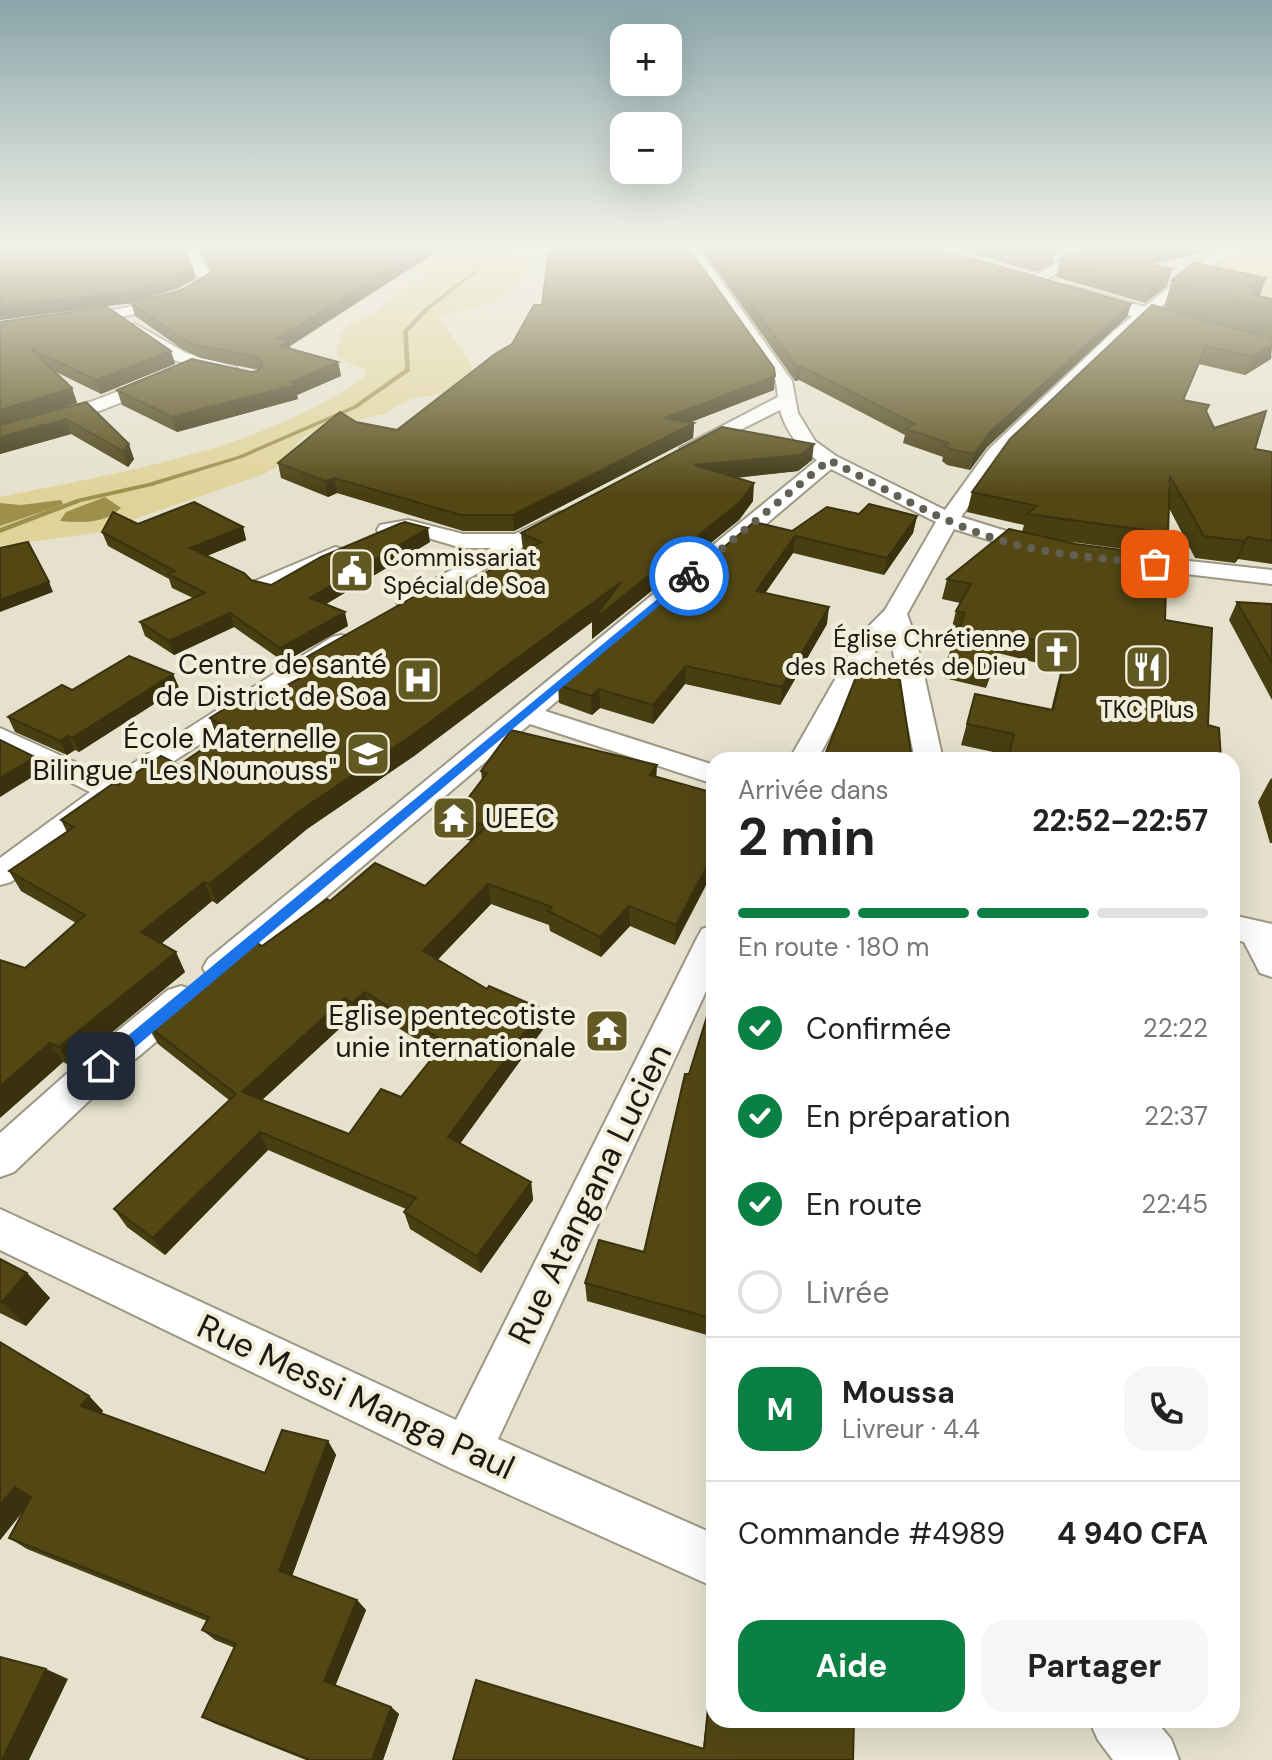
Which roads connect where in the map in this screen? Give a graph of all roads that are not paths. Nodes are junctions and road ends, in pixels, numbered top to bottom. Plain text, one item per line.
1 (137, 330) edge
2 (748, 330) edge
3 (1126, 330) edge
4 (1204, 330) edge
5 (1272, 349) edge
6 (194, 365) junction
7 (247, 376) edge
8 (787, 399) junction
9 (0, 433) edge
10 (829, 460) junction
11 (661, 462) edge
12 (583, 505) edge
13 (948, 520) junction
14 (518, 541) junction
15 (1055, 552) edge
16 (1099, 558) edge
17 (1272, 577) edge
18 (263, 586) edge
19 (895, 614) junction
20 (382, 618) edge
21 (355, 633) edge
22 (526, 714) junction
23 (0, 736) edge
24 (807, 752) edge
25 (927, 752) edge
26 (706, 772) edge
27 (111, 790) junction
28 (0, 874) edge
29 (706, 955) edge
30 (0, 1159) edge
31 (0, 1229) edge
32 (467, 1451) junction
33 (706, 1557) edge
34 (1124, 1728) edge
35 (1150, 1760) edge

1 - 6 street
2 - 8 street
3 - 13 street
4 - 5 street
6 - 7 street
6 - 9 street
8 - 10 street
8 - 11 street
10 - 13 street
10 - 22 street
12 - 14 street
13 - 15 street
13 - 19 street
14 - 18 street
14 - 20 street
16 - 17 street
19 - 24 street
19 - 25 street
21 - 27 street
22 - 26 street
22 - 30 street
23 - 27 street
27 - 28 street
29 - 32 street, Rue Atangana Lucien
31 - 32 street, Rue Messi Manga Paul
32 - 33 street, Rue Messi Manga Paul
34 - 35 street

